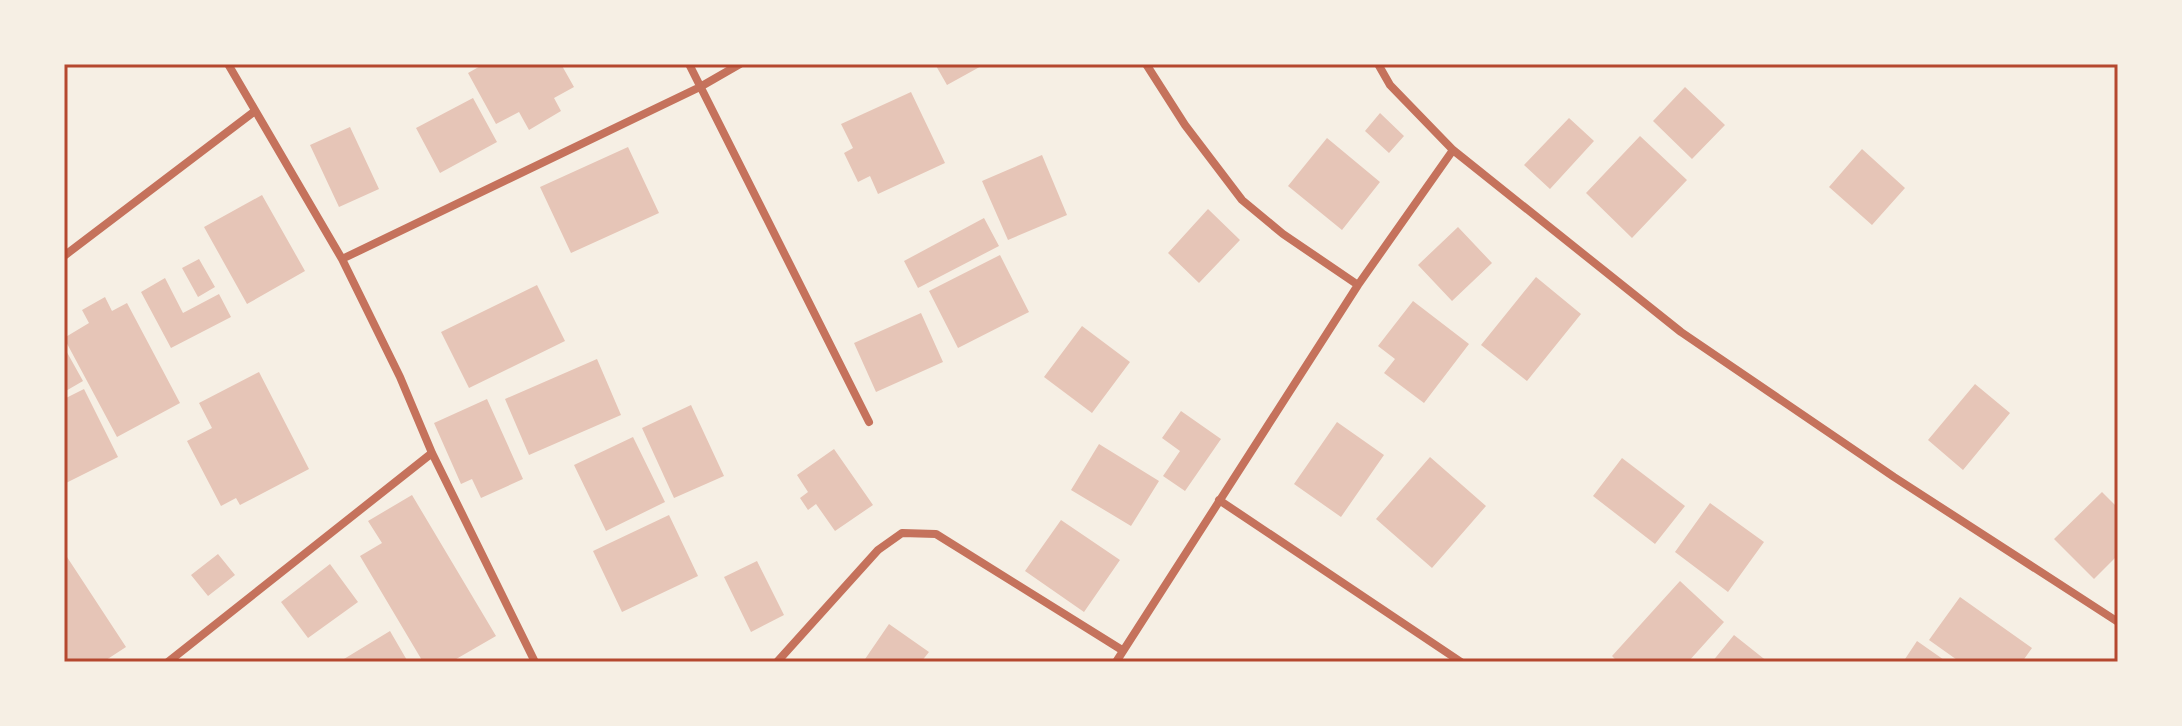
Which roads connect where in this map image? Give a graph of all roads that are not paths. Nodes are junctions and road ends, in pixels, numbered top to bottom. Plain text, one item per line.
1 (228, 64) edge
2 (689, 64) edge
3 (740, 64) edge
4 (1146, 64) edge
5 (1378, 64) edge
6 (700, 87) junction
7 (255, 111) junction
8 (1453, 150) junction
9 (64, 256) edge
10 (342, 259) junction
11 (1358, 285) junction
12 (869, 422) dead end
13 (432, 453) junction
14 (1219, 500) junction
15 (2118, 622) edge
16 (1122, 650) junction
17 (168, 662) edge
18 (535, 662) edge
19 (777, 662) edge
20 (1116, 662) edge
21 (1461, 662) edge

1 - 7 street
2 - 6 street
3 - 6 street
4 - 11 street
5 - 8 street
6 - 10 street
6 - 12 street
7 - 9 street
7 - 10 street
8 - 11 street
8 - 15 street
10 - 13 street
11 - 14 street
13 - 17 street
13 - 18 street
14 - 16 street
14 - 21 street
16 - 19 street
16 - 20 street

